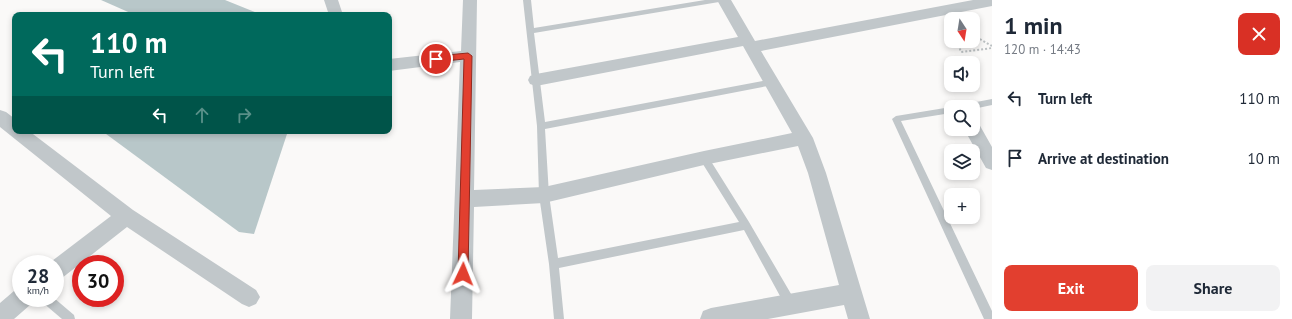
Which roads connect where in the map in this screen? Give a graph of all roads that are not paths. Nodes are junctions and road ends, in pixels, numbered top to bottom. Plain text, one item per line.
1 (331, 0) edge
2 (470, 0) edge
3 (527, 0) edge
4 (719, 0) edge
5 (724, 0) edge
6 (992, 1) edge
7 (335, 12) edge
8 (531, 31) junction
9 (750, 44) junction
10 (468, 56) junction
11 (392, 65) edge
12 (536, 80) junction
13 (773, 82) junction
14 (992, 102) edge
15 (980, 104) edge
16 (944, 111) edge
17 (0, 117) edge
18 (541, 126) junction
19 (12, 127) edge
20 (22, 134) edge
21 (977, 136) edge
22 (804, 138) junction
23 (704, 158) junction
24 (992, 163) edge
25 (544, 195) junction
26 (465, 199) junction
27 (126, 216) junction
28 (746, 225) junction
29 (64, 264) edge
30 (554, 264) junction
31 (852, 293) junction
32 (249, 297) dead end
33 (790, 304) junction
34 (12, 307) edge
35 (56, 307) edge
36 (0, 317) edge
37 (70, 319) edge
38 (461, 319) edge
39 (559, 319) edge
40 (711, 319) edge
41 (859, 319) edge
42 (990, 319) edge

1 - 7 street
2 - 10 street
3 - 8 lane
4 - 8 lane
5 - 9 street
6 - 9 street
8 - 12 lane
9 - 12 street
9 - 13 street
10 - 11 street
10 - 26 street
12 - 18 lane
13 - 18 lane
13 - 22 street
14 - 15 lane
16 - 42 lane
17 - 19 street
18 - 25 lane
20 - 27 street
21 - 24 street
22 - 23 street
22 - 31 street
23 - 25 street
23 - 28 lane
25 - 26 street
25 - 30 lane
26 - 38 street
27 - 29 street
27 - 32 street
28 - 30 lane
28 - 33 lane
30 - 39 lane
31 - 33 street
31 - 41 street
33 - 40 street
34 - 36 street
35 - 37 lane

